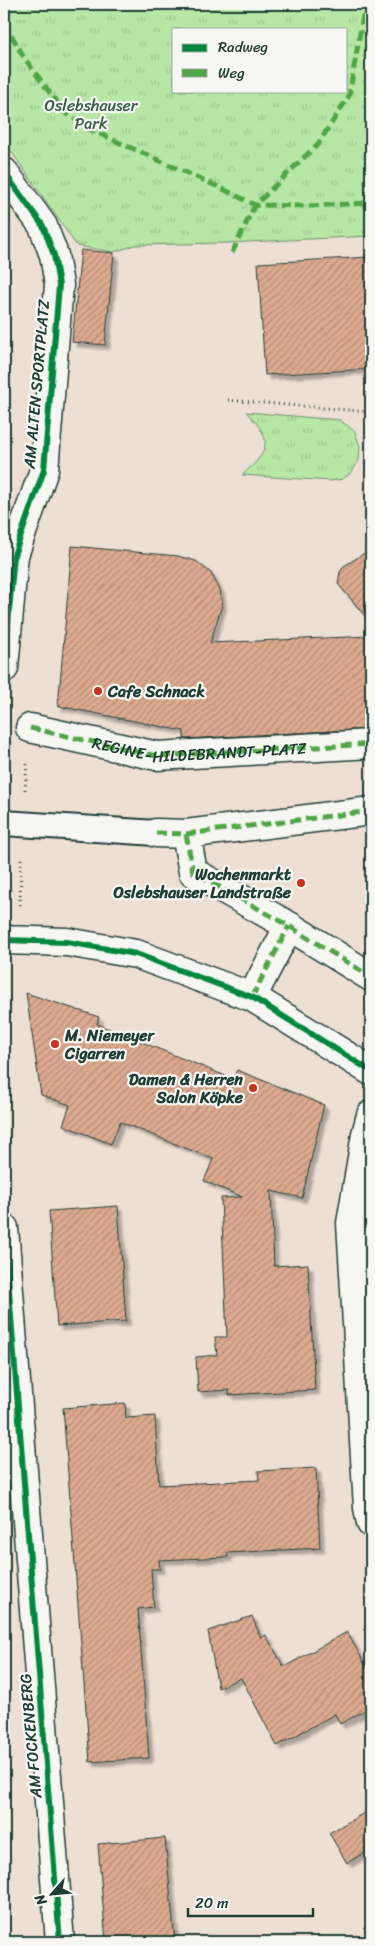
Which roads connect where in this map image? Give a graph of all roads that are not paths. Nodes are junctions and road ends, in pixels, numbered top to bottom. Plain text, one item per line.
1 (4, 172) edge
2 (4, 668) edge
3 (30, 728) dead end
4 (371, 744) edge
5 (371, 811) edge
6 (4, 823) edge
7 (156, 833) joint
8 (186, 834) junction
9 (289, 926) junction
10 (4, 940) edge
11 (371, 977) edge
12 (252, 997) junction
13 (371, 1071) edge
14 (371, 1115) edge
15 (4, 1228) edge
16 (371, 1523) edge
17 (60, 1942) edge

1 - 2 street, AM ALTEN SPORTPLATZ
3 - 4 street, REGINE-HILDEBRANDT-PLATZ
5 - 8 street
6 - 7 lane
7 - 8 street
8 - 9 street
9 - 11 street
9 - 12 street
10 - 12 street
12 - 13 street
14 - 16 street
15 - 17 street, AM FOCKENBERG

